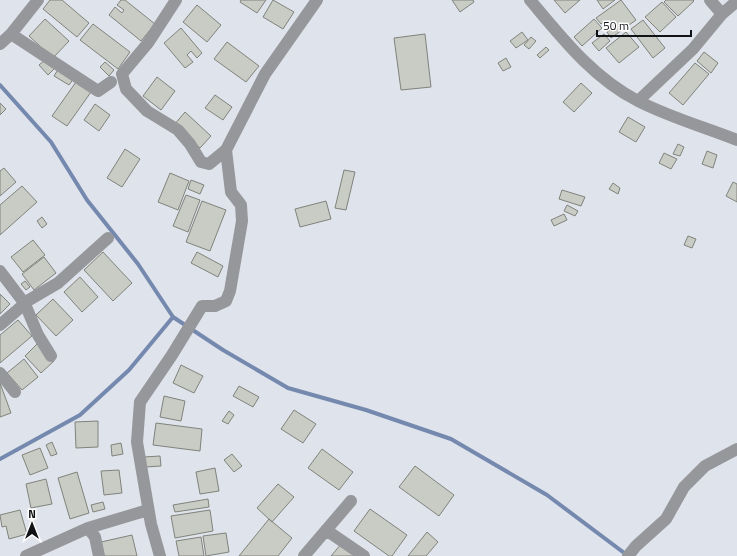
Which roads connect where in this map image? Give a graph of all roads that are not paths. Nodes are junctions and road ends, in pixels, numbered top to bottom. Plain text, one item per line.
1 (38, 0) edge
2 (176, 0) edge
3 (317, 0) edge
4 (530, 0) edge
5 (710, 0) edge
6 (737, 1) edge
7 (722, 14) junction
8 (11, 34) junction
9 (0, 44) edge
10 (111, 82) dead end
11 (638, 101) junction
12 (737, 140) edge
13 (226, 150) junction
14 (108, 238) dead end
15 (0, 271) edge
16 (25, 304) junction
17 (0, 325) edge
18 (51, 356) dead end
19 (0, 373) edge
20 (15, 392) dead end
21 (737, 449) edge
22 (351, 501) dead end
23 (148, 510) junction
24 (88, 528) junction
25 (326, 530) junction
26 (28, 556) edge
27 (99, 556) edge
28 (160, 556) edge
29 (304, 556) edge
30 (364, 556) edge
31 (628, 556) edge

1 - 8 street
2 - 13 street
3 - 13 street
4 - 11 street
5 - 7 street
6 - 7 street
7 - 11 street
8 - 9 street
8 - 10 street
11 - 12 street
13 - 23 street
14 - 16 street
15 - 16 street
16 - 17 street
16 - 18 street
19 - 20 street
21 - 31 street
22 - 25 street
23 - 24 street
23 - 28 street
24 - 26 street
24 - 27 street
25 - 29 street
25 - 30 street

